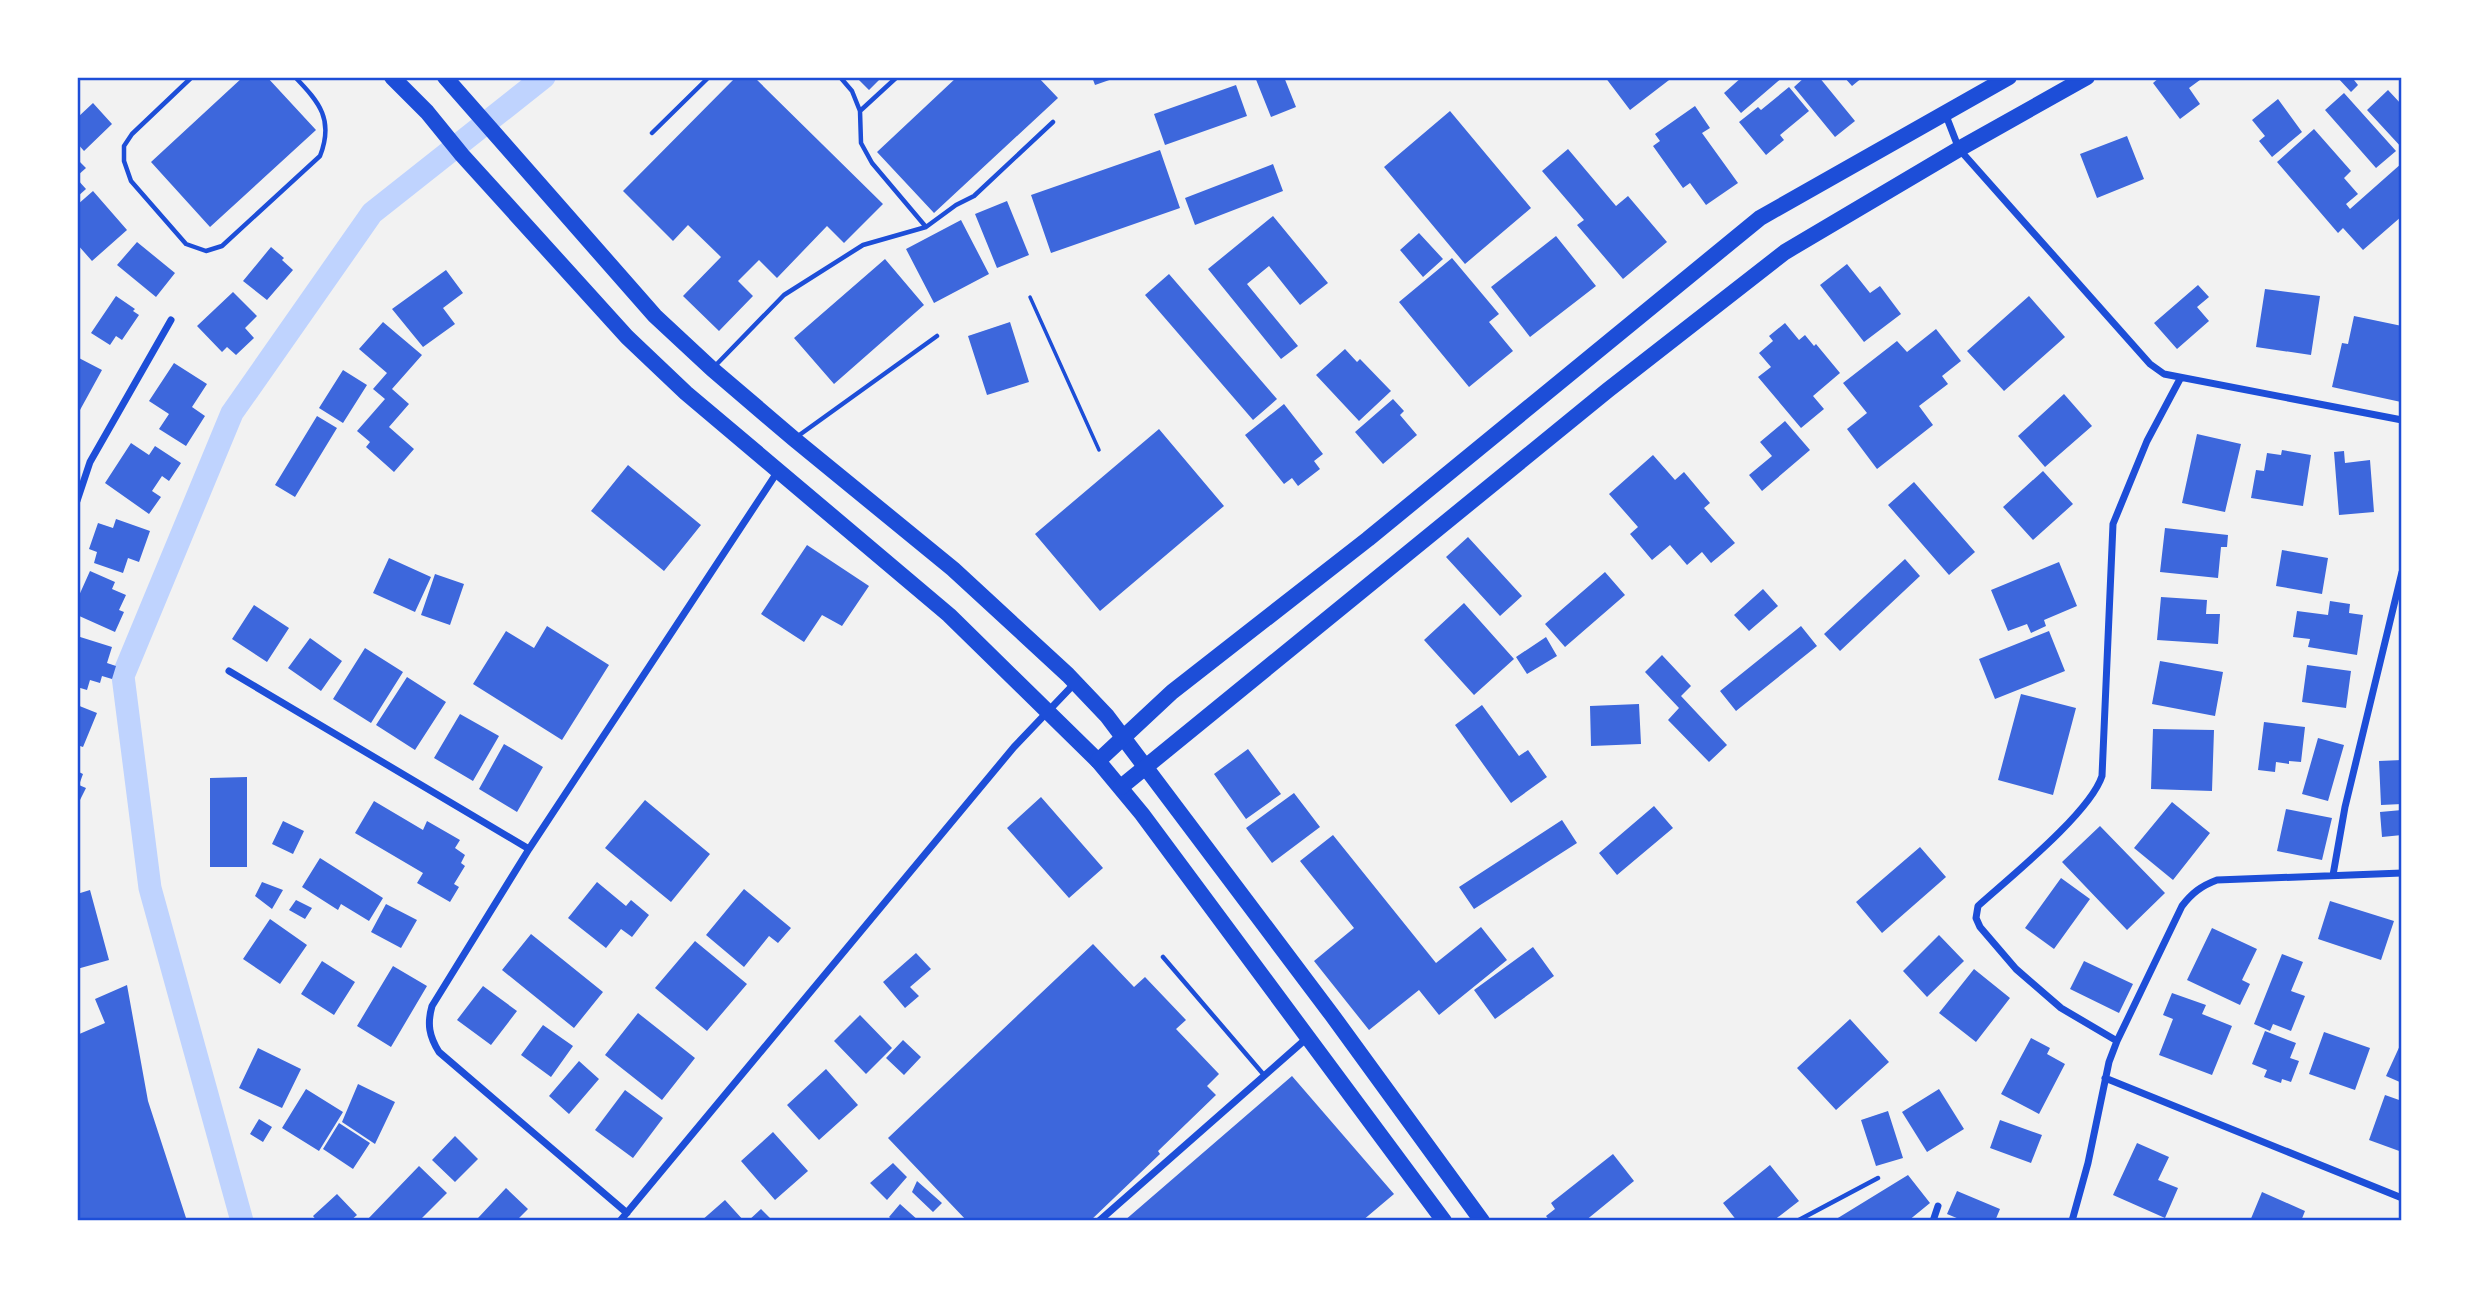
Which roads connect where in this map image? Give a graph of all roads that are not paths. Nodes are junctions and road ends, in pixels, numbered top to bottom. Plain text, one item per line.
1 (192, 77) edge
2 (295, 77) edge
3 (392, 77) edge
4 (445, 77) edge
5 (709, 77) edge
6 (840, 77) edge
7 (897, 77) edge
8 (2009, 77) edge
9 (2087, 77) edge
10 (860, 111) junction
11 (1945, 112) junction
12 (1052, 122) dead end
13 (652, 133) dead end
14 (1958, 149) junction
15 (926, 227) junction
16 (171, 320) dead end
17 (936, 336) dead end
18 (712, 369) junction
19 (2180, 379) junction
20 (2402, 420) edge
21 (794, 439) junction
22 (779, 471) junction
23 (77, 501) edge
24 (2402, 572) edge
25 (229, 671) dead end
26 (1075, 683) junction
27 (1047, 711) junction
28 (1124, 737) junction
29 (1098, 761) junction
30 (1146, 766) junction
31 (1121, 787) junction
32 (530, 849) junction
33 (2402, 873) edge
34 (2333, 875) junction
35 (1163, 957) dead end
36 (1307, 1038) junction
37 (2117, 1041) junction
38 (1264, 1075) junction
39 (2105, 1078) junction
40 (1878, 1178) dead end
41 (2402, 1198) edge
42 (1938, 1206) dead end
43 (627, 1213) junction
44 (620, 1221) edge
45 (1100, 1221) edge
46 (1444, 1221) edge
47 (1482, 1221) edge
48 (1797, 1221) edge
49 (1933, 1221) edge
50 (2072, 1221) edge

1 - 2 lane
3 - 22 main road
4 - 18 main road
5 - 13 lane
6 - 10 lane
7 - 10 lane
8 - 11 main road
9 - 14 main road
10 - 15 lane
11 - 14 street
11 - 28 main road
12 - 15 lane
14 - 19 street
14 - 30 main road
15 - 18 lane
16 - 23 street
17 - 21 lane
18 - 21 main road
19 - 20 street
19 - 37 street
21 - 26 main road
22 - 27 main road
22 - 32 street
24 - 34 street
25 - 32 street
26 - 27 street
26 - 28 main road
27 - 29 main road
27 - 43 street
28 - 29 main road
28 - 30 main road
29 - 31 main road
30 - 31 main road
30 - 47 main road
31 - 36 main road
32 - 43 street
33 - 34 street
34 - 37 street
35 - 38 lane
36 - 38 street
36 - 46 main road
37 - 39 street
38 - 45 street
39 - 41 street
39 - 50 street
40 - 48 lane
42 - 49 street
43 - 44 street

